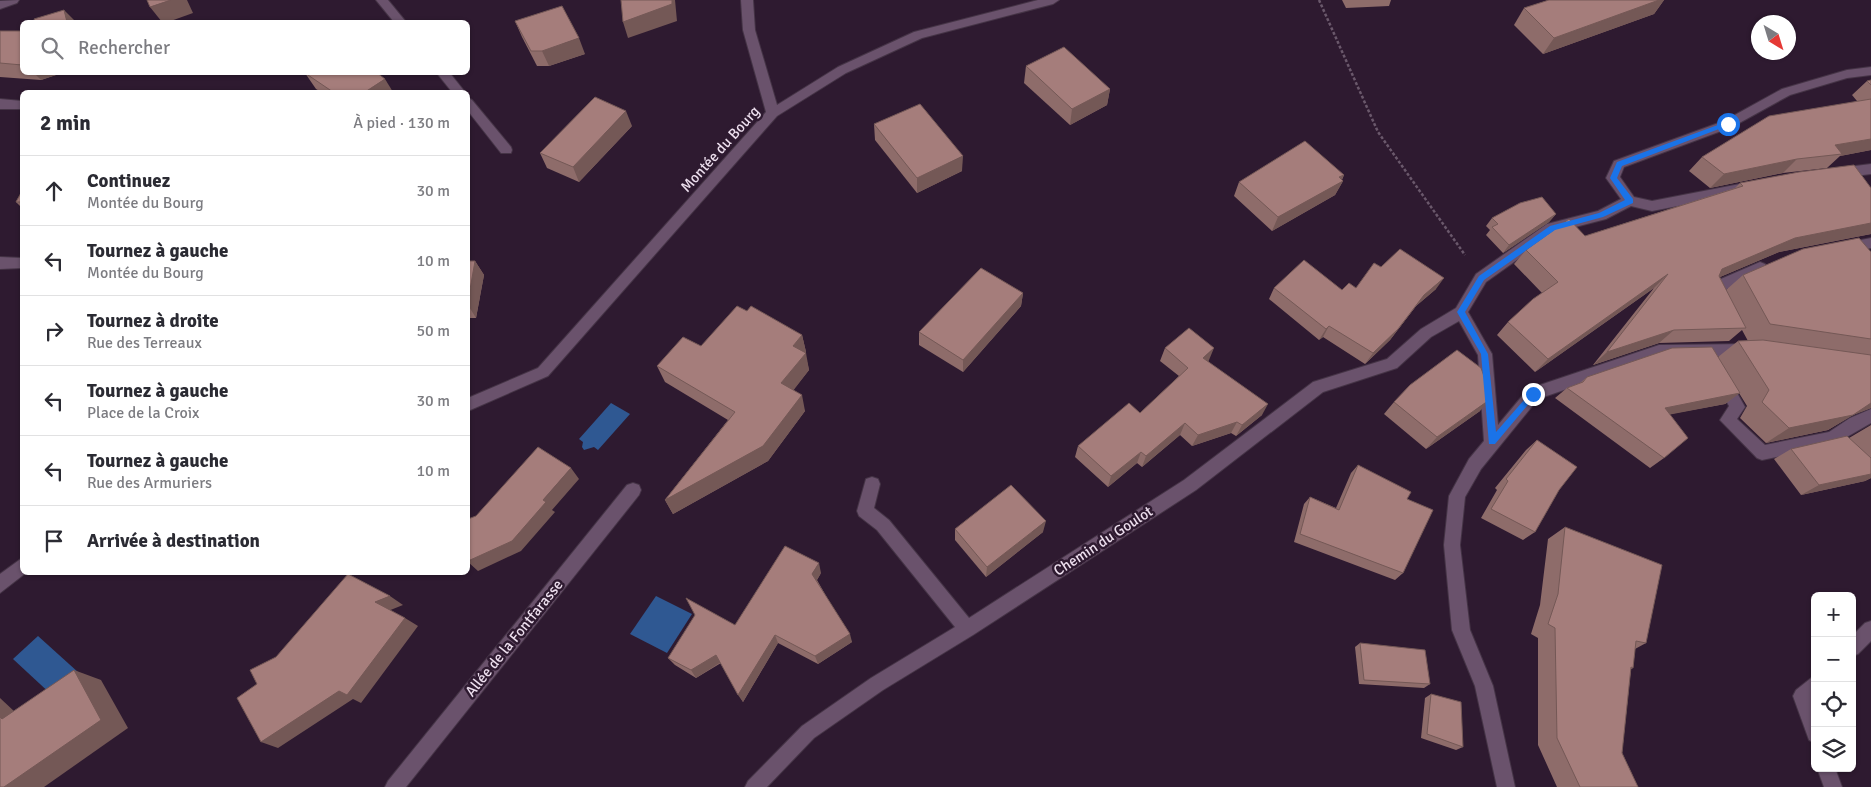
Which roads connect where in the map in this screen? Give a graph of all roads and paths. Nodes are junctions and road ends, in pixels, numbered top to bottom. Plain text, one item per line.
1 (13, 0) edge
2 (382, 0) edge
3 (747, 0) edge
4 (1053, 0) edge
5 (1319, 0) edge
6 (0, 5) edge
7 (398, 20) edge
8 (1871, 71) edge
9 (444, 75) edge
10 (456, 90) edge
11 (0, 104) edge
12 (20, 105) edge
13 (470, 105) edge
14 (773, 113) junction
15 (506, 150) dead end
16 (1871, 169) edge
17 (1822, 175) edge
18 (1755, 186) edge
19 (1630, 201) junction
20 (1871, 243) edge
21 (1834, 250) edge
22 (0, 263) edge
23 (20, 263) edge
24 (1770, 264) edge
25 (1481, 278) junction
26 (1720, 306) edge
27 (1461, 312) junction
28 (1733, 332) edge
29 (1742, 349) junction
30 (1703, 350) junction
31 (1760, 352) edge
32 (470, 405) edge
33 (1871, 416) edge
34 (1492, 442) junction
35 (872, 484) dead end
36 (633, 490) dead end
37 (20, 568) edge
38 (0, 585) edge
39 (967, 629) junction
40 (1871, 629) edge
41 (1856, 644) edge
42 (1811, 688) edge
43 (1811, 722) edge
44 (1827, 772) edge
45 (394, 787) edge
46 (754, 787) edge
47 (1506, 787) edge
48 (1832, 787) edge

1 - 6 street
2 - 7 street
3 - 14 street
4 - 14 street, Montée du Bourg
5 - 25 path
8 - 19 street
9 - 10 street
11 - 12 street
13 - 15 street
14 - 32 street, Montée du Bourg
16 - 17 street
18 - 19 street
19 - 25 street
20 - 21 street
22 - 23 street
24 - 26 street
25 - 27 street
27 - 34 street
27 - 39 street, Chemin du Goulot
28 - 29 street
29 - 30 street
29 - 31 street
30 - 33 street
30 - 34 street
34 - 47 street
35 - 39 street
36 - 45 street, Allée de la Fontfarasse
37 - 38 street
39 - 46 street, Chemin du Goulot
40 - 41 street
42 - 43 street
44 - 48 street

